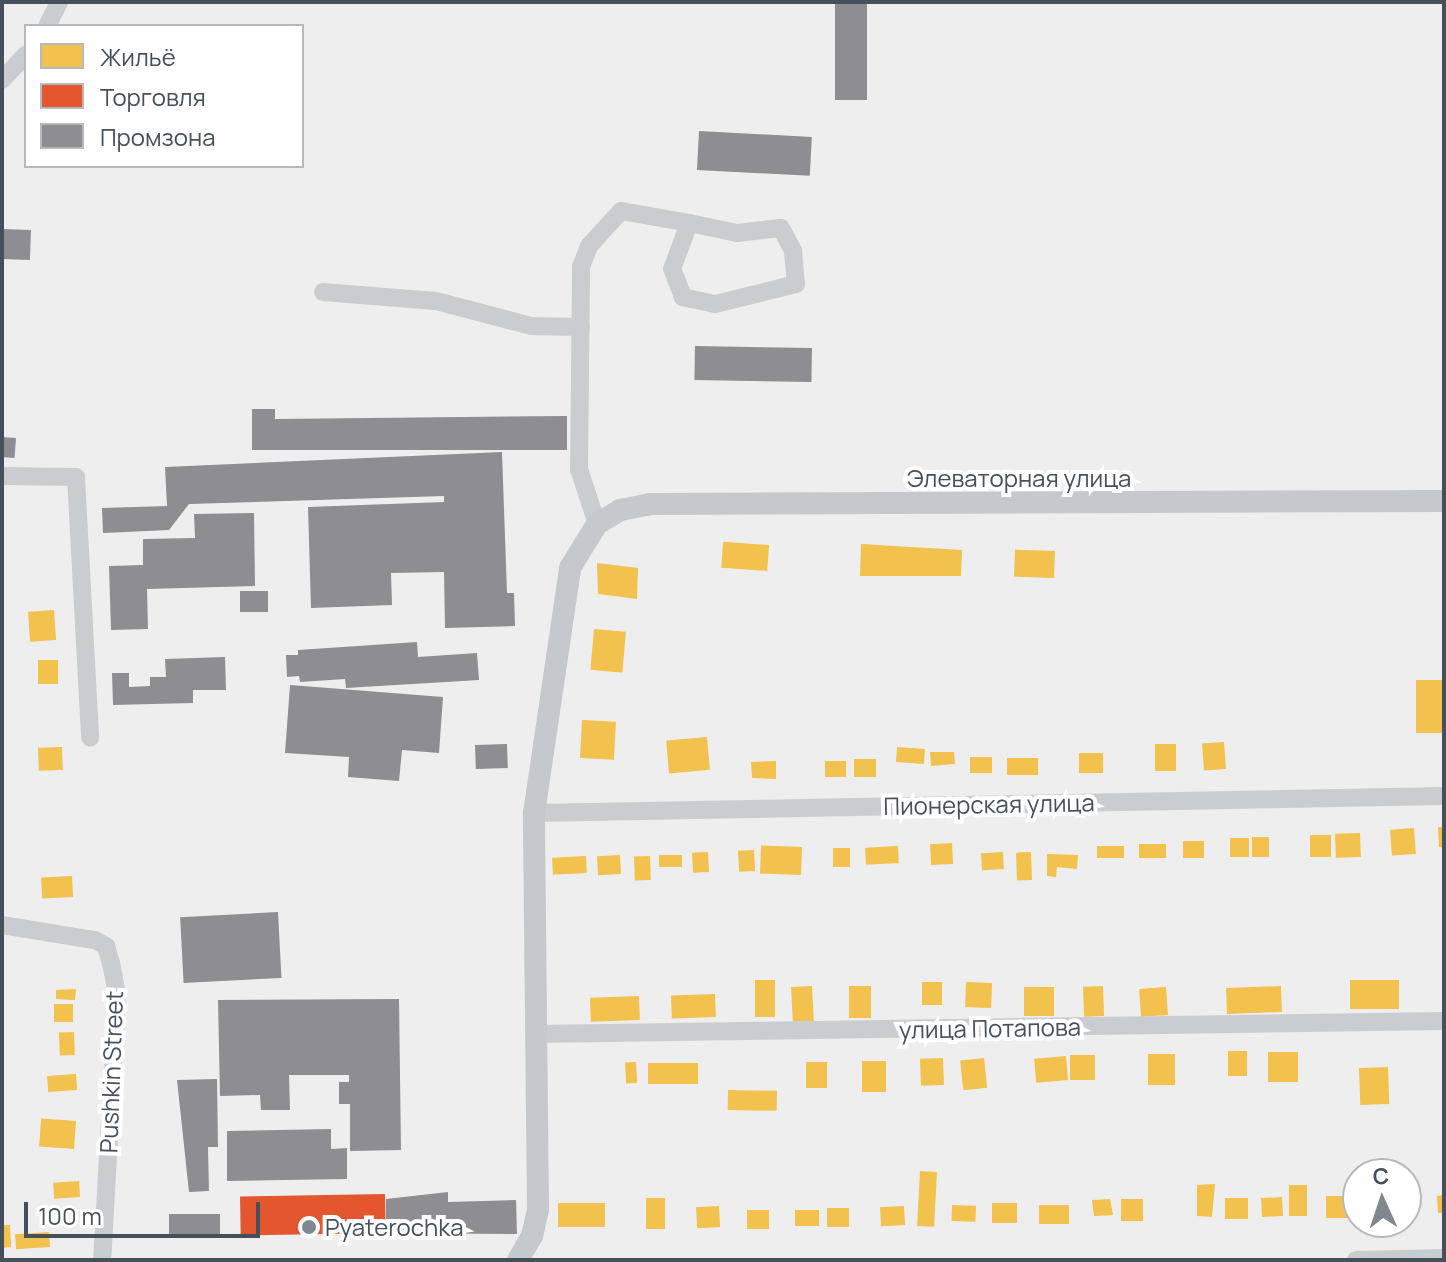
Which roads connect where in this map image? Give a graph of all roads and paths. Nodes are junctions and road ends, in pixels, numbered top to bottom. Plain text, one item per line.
1 (59, 2) edge
2 (48, 24) edge
3 (24, 56) edge
4 (2, 80) edge
5 (689, 223) junction
6 (323, 292) dead end
7 (581, 327) junction
8 (2, 476) edge
9 (1444, 501) edge
10 (597, 524) junction
11 (90, 738) dead end
12 (1444, 796) edge
13 (534, 813) junction
14 (2, 925) edge
15 (1444, 1021) edge
16 (535, 1034) junction
17 (1444, 1258) edge
18 (523, 1259) edge
19 (102, 1260) edge
20 (1356, 1260) edge

1 - 2 street
3 - 4 street
5 - 5 street
5 - 7 street
6 - 7 street
7 - 10 street
8 - 11 street
9 - 10 main road, Элеваторная улица
10 - 13 main road
12 - 13 street, Пионерская улица
13 - 16 main road
14 - 19 street, Pushkin Street
15 - 16 street, улица Потапова
16 - 18 main road
17 - 20 street

